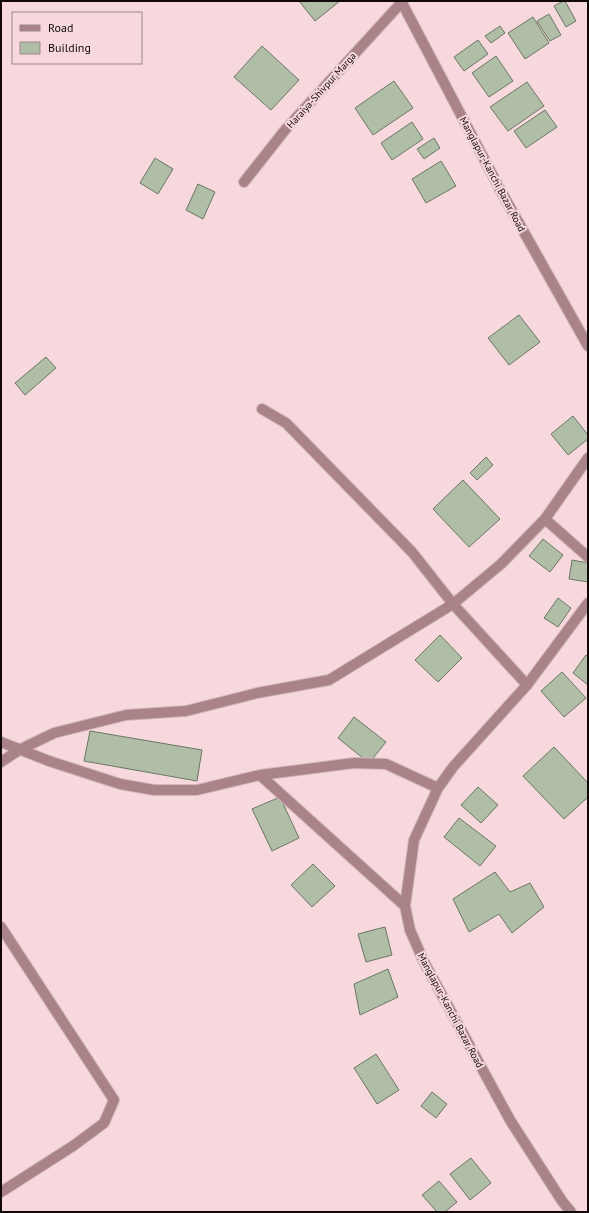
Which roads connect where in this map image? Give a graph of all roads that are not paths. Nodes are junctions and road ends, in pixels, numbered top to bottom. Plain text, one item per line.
1 (401, 1) edge
2 (244, 182) dead end
3 (588, 346) edge
4 (262, 409) dead end
5 (588, 458) edge
6 (545, 519) junction
7 (588, 557) edge
8 (588, 603) edge
9 (453, 604) junction
10 (527, 684) junction
11 (1, 742) edge
12 (19, 750) junction
13 (1, 762) edge
14 (260, 775) junction
15 (438, 788) junction
16 (405, 906) junction
17 (1, 927) edge
18 (1, 1192) edge
19 (571, 1212) edge

1 - 2 street, Haraiya-Shivpur Marga
1 - 3 street, Manglapur-Kanchi Bazar Road
4 - 9 street
5 - 6 street
6 - 7 street
6 - 9 street
8 - 10 street, Manglapur-Kanchi Bazar Road
9 - 10 street
9 - 12 street
10 - 15 street, Manglapur-Kanchi Bazar Road
11 - 12 street
12 - 13 street
12 - 14 street
14 - 15 street
14 - 16 street
15 - 16 street, Manglapur-Kanchi Bazar Road
16 - 19 street, Manglapur-Kanchi Bazar Road
17 - 18 street

